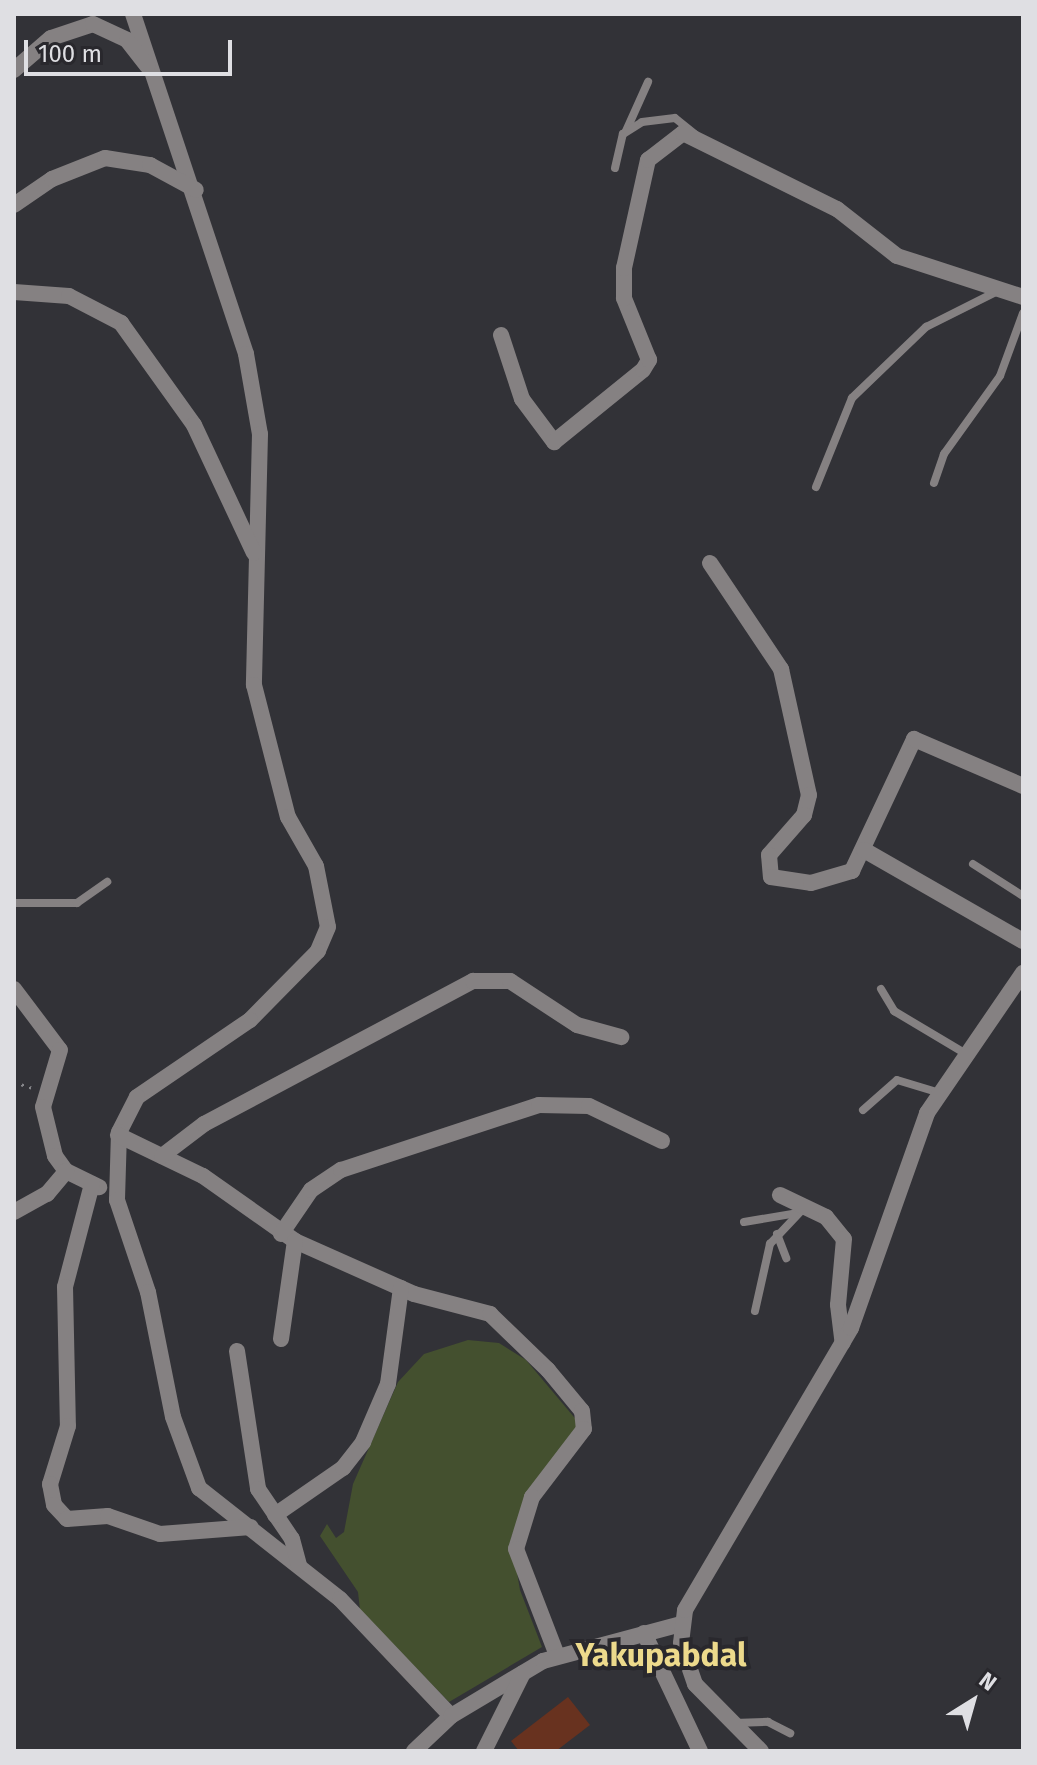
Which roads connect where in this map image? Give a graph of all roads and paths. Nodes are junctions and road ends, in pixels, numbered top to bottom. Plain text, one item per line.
1 (133, 14) edge
2 (14, 70) edge
3 (155, 77) junction
4 (648, 82) dead end
5 (626, 131) junction
6 (695, 135) junction
7 (615, 168) dead end
8 (196, 190) junction
9 (14, 205) edge
10 (999, 291) junction
11 (14, 292) edge
12 (1023, 297) edge
13 (1023, 313) edge
14 (501, 335) dead end
15 (934, 483) dead end
16 (816, 487) dead end
17 (254, 553) junction
18 (710, 563) dead end
19 (1023, 786) edge
20 (864, 850) junction
21 (973, 864) dead end
22 (107, 882) dead end
23 (1023, 896) edge
24 (14, 903) edge
25 (1023, 941) edge
26 (1023, 973) edge
27 (14, 989) edge
28 (881, 989) dead end
29 (621, 1037) dead end
30 (966, 1054) junction
31 (14, 1082) edge
32 (45, 1093) junction
33 (940, 1093) junction
34 (863, 1110) dead end
35 (118, 1135) junction
36 (662, 1141) dead end
37 (162, 1156) junction
38 (66, 1171) junction
39 (92, 1184) junction
40 (116, 1191) junction
41 (780, 1195) dead end
42 (801, 1211) junction
43 (14, 1212) edge
44 (744, 1222) dead end
45 (777, 1234) junction
46 (288, 1237) junction
47 (786, 1258) dead end
48 (401, 1288) junction
49 (755, 1311) dead end
50 (281, 1339) dead end
51 (843, 1343) junction
52 (237, 1351) dead end
53 (275, 1515) junction
54 (251, 1527) junction
55 (299, 1565) junction
56 (681, 1624) junction
57 (644, 1633) junction
58 (557, 1655) junction
59 (524, 1672) junction
60 (451, 1716) junction
61 (730, 1725) junction
62 (790, 1733) dead end
63 (414, 1751) edge
64 (484, 1751) edge
65 (700, 1751) edge
66 (761, 1751) edge

1 - 3 street
2 - 3 street
3 - 8 street
4 - 5 lane
5 - 6 lane
5 - 7 lane
6 - 10 street
6 - 14 street
8 - 9 street
8 - 17 street
10 - 12 street
10 - 16 lane
11 - 17 street
13 - 15 lane
17 - 35 street
18 - 20 street
19 - 20 street
20 - 25 street
21 - 23 lane
22 - 24 lane
26 - 30 street
27 - 32 street
28 - 30 lane
29 - 37 street
30 - 33 street
31 - 32 path
32 - 38 street
33 - 34 lane
33 - 51 street
35 - 37 street
35 - 40 street
36 - 46 street
37 - 46 street
38 - 39 street
38 - 43 street
39 - 40 street
39 - 54 street
40 - 54 street
41 - 42 street
42 - 44 lane
42 - 45 lane
42 - 51 street
45 - 47 lane
45 - 49 lane
46 - 48 street
46 - 50 street
48 - 53 street
48 - 58 street
51 - 56 street
52 - 53 street
53 - 55 street
54 - 55 street
55 - 60 street
56 - 57 street
56 - 61 street
57 - 58 street
57 - 65 street
58 - 59 street
59 - 60 street
59 - 64 street
60 - 63 street
61 - 62 lane
61 - 66 street

